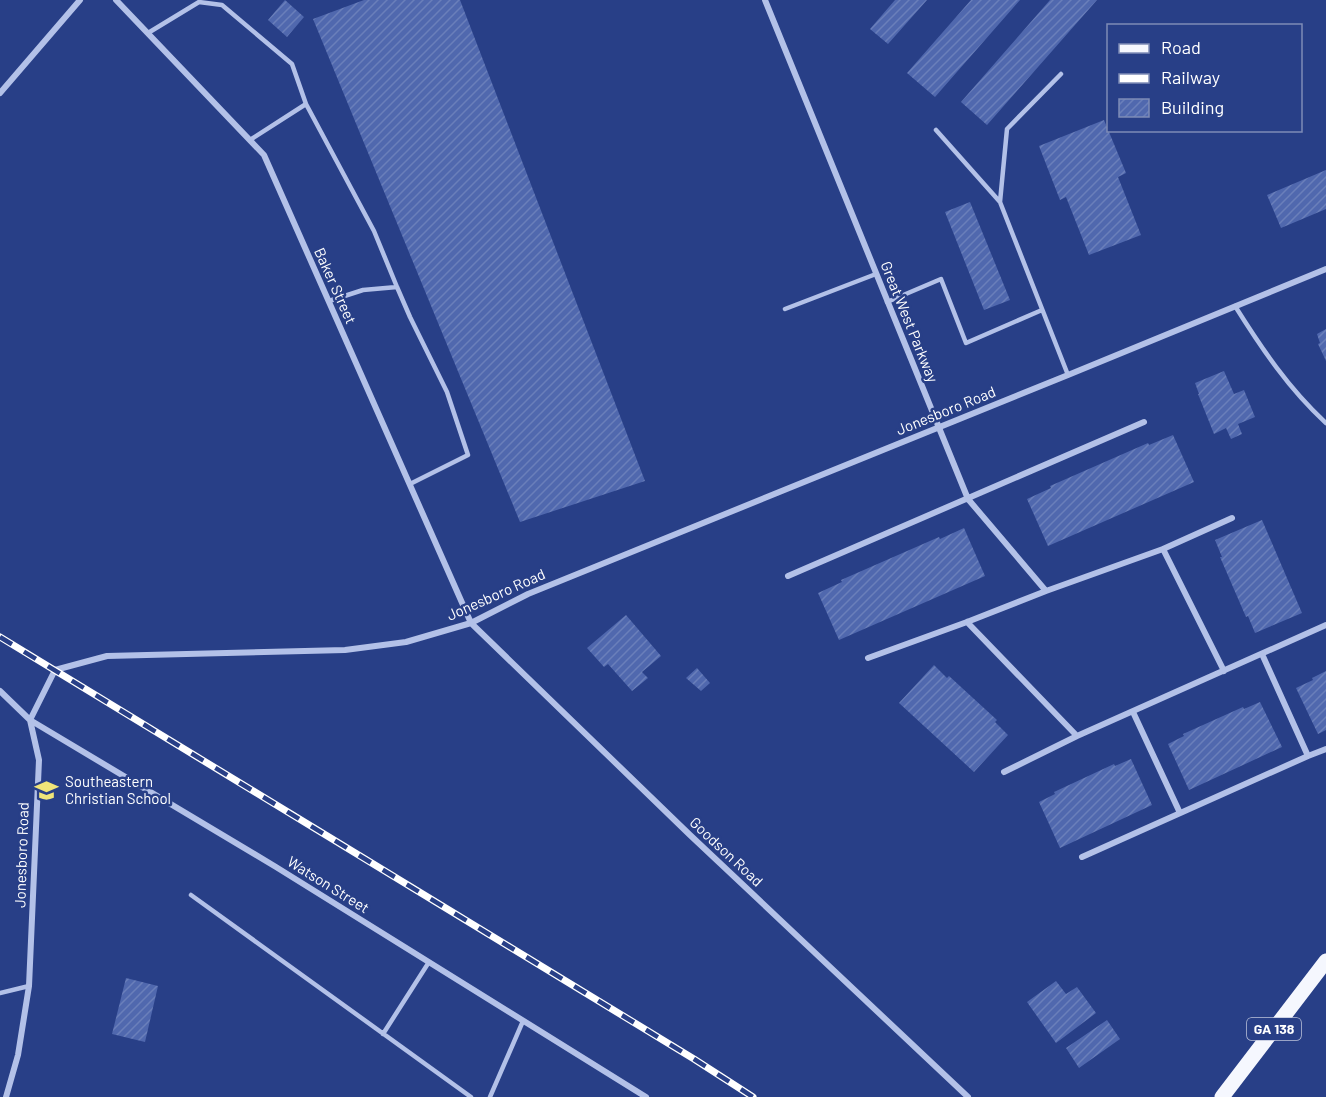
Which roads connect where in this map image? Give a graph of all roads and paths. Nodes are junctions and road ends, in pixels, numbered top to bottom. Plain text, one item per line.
1 (80, 0) edge
2 (116, 0) edge
3 (765, 0) edge
4 (148, 33) junction
5 (1061, 74) dead end
6 (0, 93) edge
7 (306, 104) junction
8 (936, 130) dead end
9 (250, 140) junction
10 (1000, 201) junction
11 (1326, 269) edge
12 (876, 274) junction
13 (397, 287) junction
14 (329, 301) junction
15 (887, 302) junction
16 (1235, 306) junction
17 (785, 309) dead end
18 (1042, 310) junction
19 (1068, 375) junction
20 (1144, 422) dead end
21 (1326, 423) edge
22 (938, 427) junction
23 (410, 484) junction
24 (968, 499) junction
25 (1232, 518) dead end
26 (1163, 549) junction
27 (788, 576) dead end
28 (1046, 591) junction
29 (967, 622) junction
30 (471, 623) junction
31 (1326, 625) edge
32 (1262, 654) junction
33 (868, 658) dead end
34 (1224, 671) junction
35 (0, 691) edge
36 (1133, 712) junction
37 (30, 720) junction
38 (1077, 736) junction
39 (1326, 749) edge
40 (1308, 756) junction
41 (1004, 772) dead end
42 (1179, 813) junction
43 (1082, 857) dead end
44 (191, 895) dead end
45 (1326, 961) edge
46 (429, 962) junction
47 (29, 986) junction
48 (0, 993) edge
49 (523, 1021) junction
50 (383, 1034) junction
51 (6, 1097) edge
52 (471, 1097) edge
53 (490, 1097) edge
54 (646, 1097) edge
55 (968, 1097) edge
56 (1222, 1097) edge

1 - 6 street
2 - 4 street, Baker Street
3 - 12 street, Great West Parkway
4 - 7 lane
4 - 9 street, Baker Street
5 - 10 lane
7 - 9 lane
7 - 13 lane
8 - 10 lane
9 - 14 street, Baker Street
10 - 18 lane
11 - 16 street, Jonesboro Road
12 - 15 street, Great West Parkway
12 - 17 lane
13 - 14 lane
13 - 23 lane
14 - 23 street, Baker Street
15 - 18 lane
15 - 22 street, Great West Parkway
16 - 19 street, Jonesboro Road
16 - 21 lane
18 - 19 lane
19 - 22 street, Jonesboro Road
20 - 24 street
22 - 24 street, Great West Parkway
22 - 30 street, Jonesboro Road
23 - 30 street, Baker Street
24 - 27 street
24 - 28 street, Great West Parkway
25 - 26 street
26 - 28 street
26 - 34 street
28 - 29 street
29 - 33 street
29 - 38 street
30 - 37 street, Jonesboro Road
30 - 55 street, Goodson Road
31 - 32 street
32 - 34 street
32 - 40 street
34 - 36 street
35 - 37 street, Watson Street
36 - 38 street
36 - 42 street
37 - 46 street, Watson Street
37 - 47 street, Jonesboro Road
38 - 41 street
39 - 40 street
40 - 42 street
42 - 43 street
44 - 50 lane
45 - 56 main road, GA 138
46 - 49 street, Watson Street
46 - 50 lane
47 - 48 lane
47 - 51 street, Jonesboro Road
49 - 53 lane
49 - 54 street, Watson Street
50 - 52 lane

